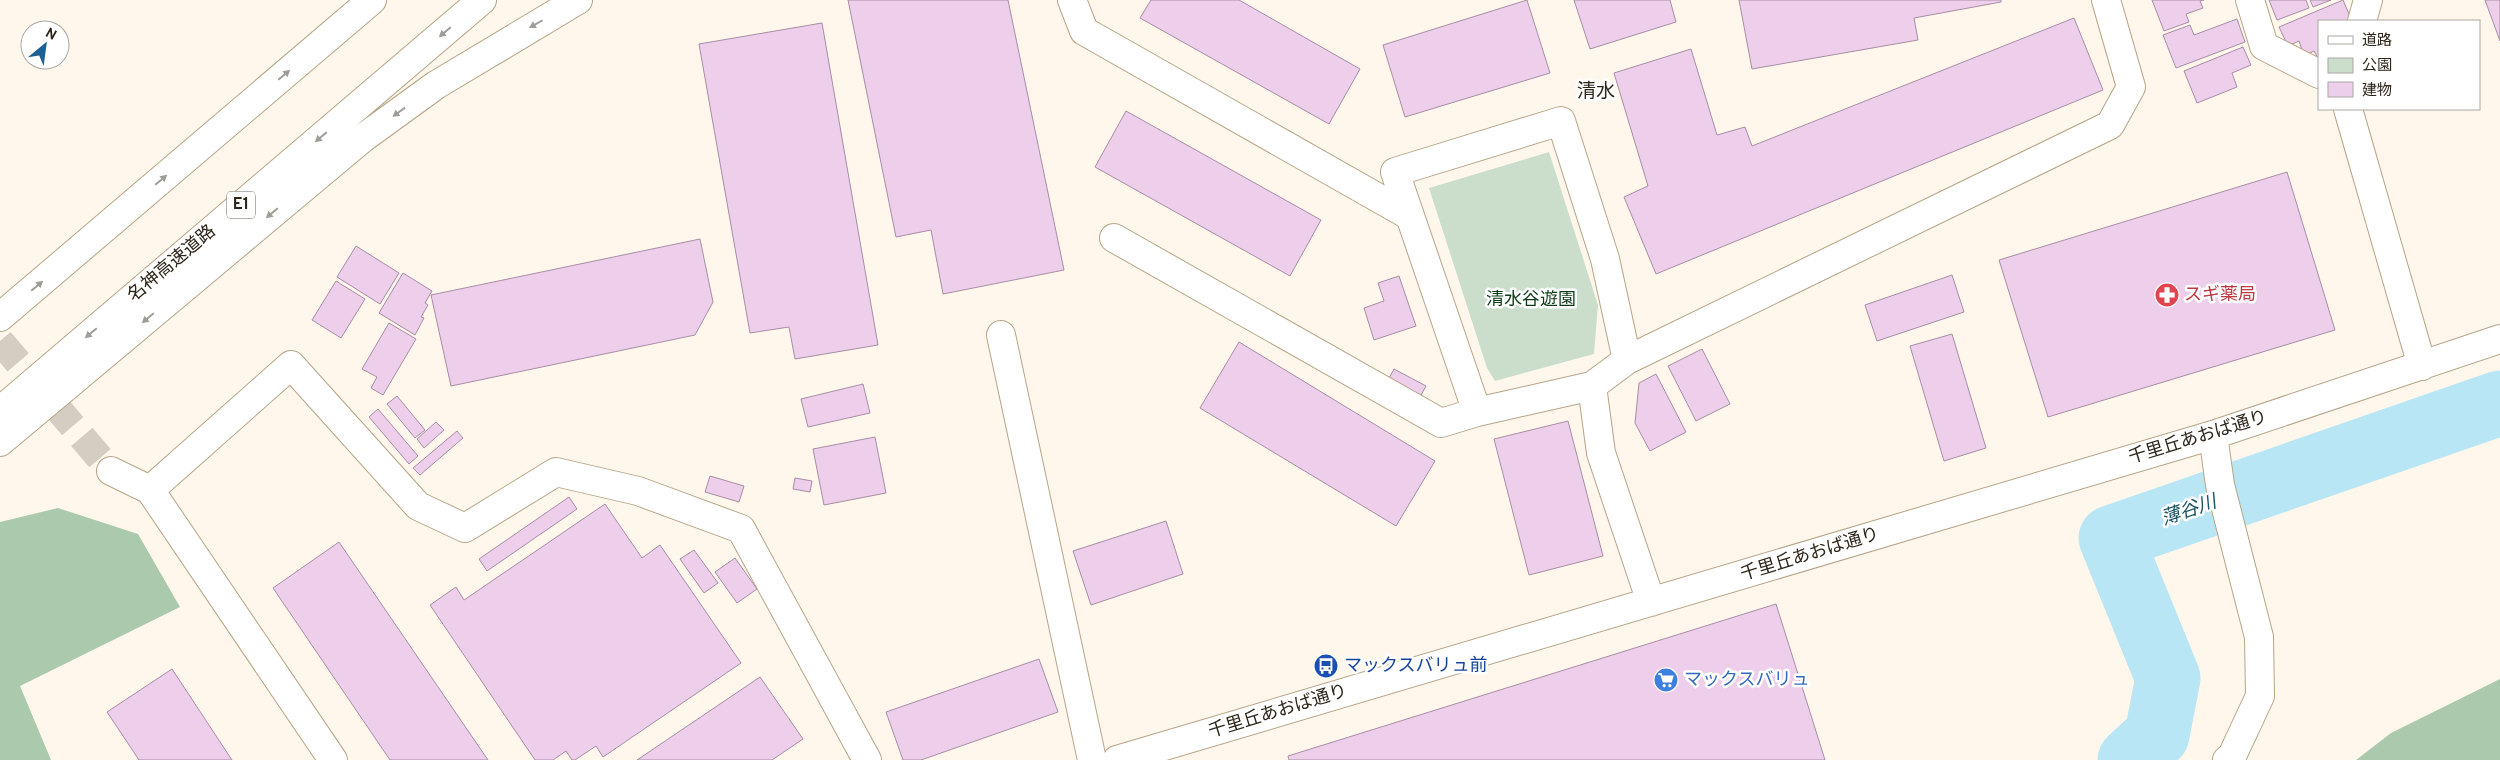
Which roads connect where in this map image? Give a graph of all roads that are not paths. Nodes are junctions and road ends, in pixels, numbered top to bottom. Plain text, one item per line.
1 (372, 0) edge
2 (482, 0) edge
3 (578, 0) edge
4 (1072, 0) edge
5 (2106, 0) edge
6 (2250, 0) edge
7 (2368, 0) edge
8 (2362, 20) edge
9 (2318, 73) edge
10 (2348, 110) edge
11 (1410, 216) junction
12 (1114, 238) dead end
13 (0, 317) edge
14 (1001, 335) dead end
15 (2500, 339) edge
16 (1627, 360) junction
17 (2422, 366) junction
18 (1592, 386) junction
19 (0, 411) edge
20 (1477, 412) junction
21 (2213, 435) junction
22 (0, 442) edge
23 (111, 470) tunnel mouth
24 (150, 490) junction
25 (1651, 602) junction
26 (332, 760) edge
27 (867, 760) edge
28 (1092, 760) edge
29 (1117, 760) edge
30 (2227, 760) edge

13 -> 1 main road
2 -> 19 main road, 名神高速道路 / E1
3 -> 22 main road
4 - 11 main road
5 - 16 main road
6 - 9 main road
7 - 8 main road
10 - 17 main road
11 - 16 main road
11 - 20 main road
12 - 20 main road
14 - 28 main road
15 - 17 main road, 千里丘あおば通り
16 - 18 main road
17 - 21 main road, 千里丘あおば通り
18 - 20 main road
18 - 25 main road
21 - 25 main road, 千里丘あおば通り
21 - 30 main road
23 - 24 main road
24 - 26 main road
24 - 27 main road
25 - 29 main road, 千里丘あおば通り

